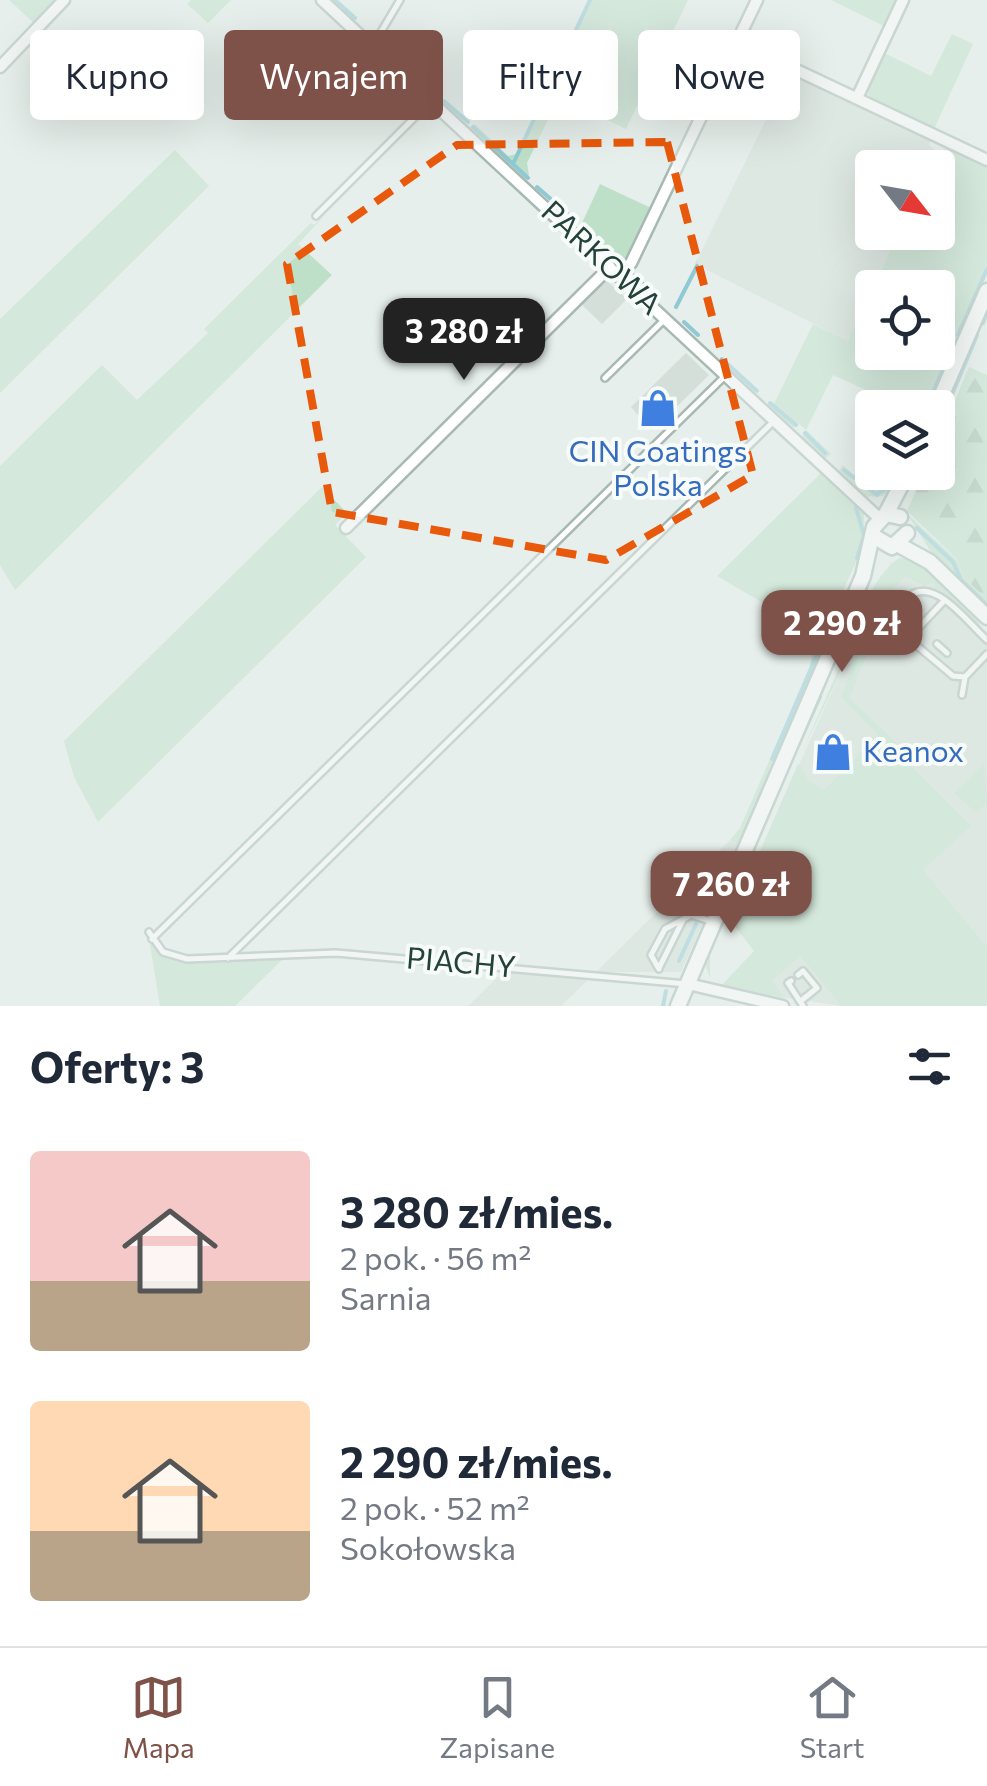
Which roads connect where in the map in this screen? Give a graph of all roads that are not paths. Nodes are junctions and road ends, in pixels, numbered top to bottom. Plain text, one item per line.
1 (64, 0) edge
2 (322, 0) edge
3 (400, 0) edge
4 (757, 0) edge
5 (903, 0) edge
6 (355, 30) edge
7 (382, 30) edge
8 (743, 30) edge
9 (0, 68) edge
10 (800, 72) edge
11 (856, 98) junction
12 (443, 112) edge
13 (412, 120) edge
14 (699, 120) edge
15 (987, 160) edge
16 (316, 216) dead end
17 (615, 271) junction
18 (987, 291) edge
19 (666, 318) junction
20 (727, 374) junction
21 (605, 378) dead end
22 (944, 390) edge
23 (776, 419) junction
24 (900, 490) edge
25 (888, 516) junction
26 (346, 528) dead end
27 (875, 537) junction
28 (898, 541) junction
29 (863, 576) junction
30 (910, 594) junction
31 (920, 596) dead end
32 (939, 602) junction
33 (902, 603) junction
34 (911, 606) dead end
35 (892, 614) junction
36 (901, 616) dead end
37 (987, 617) edge
38 (887, 623) junction
39 (898, 625) dead end
40 (837, 633) junction
41 (886, 634) junction
42 (910, 637) junction
43 (987, 640) edge
44 (938, 644) dead end
45 (947, 652) dead end
46 (987, 654) edge
47 (965, 677) junction
48 (962, 695) dead end
49 (685, 918) junction
50 (714, 922) junction
51 (228, 958) junction
52 (658, 969) junction
53 (798, 975) dead end
54 (659, 980) junction
55 (791, 981) dead end
56 (688, 984) junction
57 (803, 1003) edge
58 (678, 1006) edge
59 (782, 1006) edge

1 - 9 street
2 - 6 street, PARKOWA
3 - 7 lane
4 - 8 street
5 - 11 street
10 - 11 street
11 - 15 street
12 - 17 street, PARKOWA
13 - 16 lane
14 - 17 street
17 - 19 street, PARKOWA
17 - 26 street
18 - 22 street
19 - 20 street, PARKOWA
19 - 21 lane
20 - 23 street, PARKOWA
20 - 51 lane, PIACHY
23 - 25 street, PARKOWA
23 - 51 lane
24 - 25 street
25 - 27 street
25 - 28 street
27 - 28 street
27 - 29 street
28 - 29 street
28 - 37 street
29 - 40 street
30 - 31 lane
30 - 32 lane
30 - 33 lane
32 - 42 lane
32 - 43 lane
33 - 34 lane
33 - 35 lane
35 - 36 lane
35 - 38 lane
38 - 39 lane
38 - 41 lane
40 - 41 lane
40 - 50 street
41 - 42 lane
42 - 47 lane
44 - 45 lane
46 - 47 lane
47 - 48 lane
49 - 50 lane
49 - 52 lane
49 - 52 lane
50 - 56 street
51 - 54 lane, PIACHY
52 - 54 lane
53 - 57 lane
54 - 56 lane, PIACHY
55 - 57 lane
56 - 58 street
56 - 59 street, PIACHY

